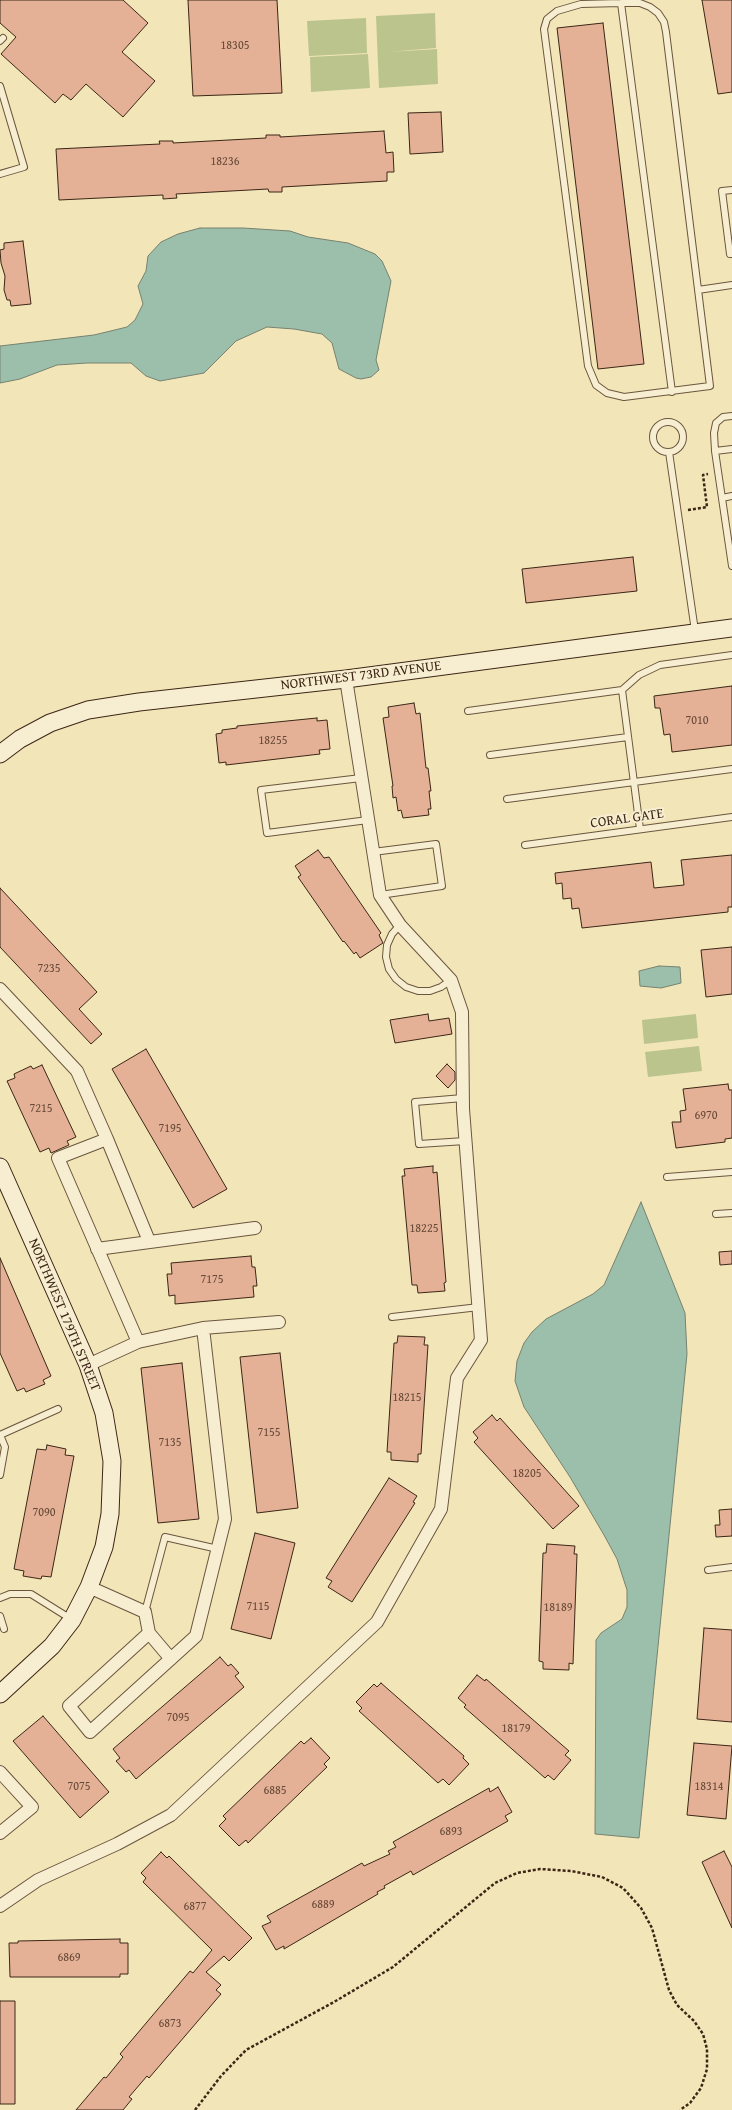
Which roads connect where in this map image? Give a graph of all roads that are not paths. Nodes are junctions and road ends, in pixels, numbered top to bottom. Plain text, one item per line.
1 (581, 2) edge
2 (621, 3) junction
3 (0, 86) edge
4 (0, 174) edge
5 (732, 190) edge
6 (732, 254) edge
7 (732, 286) edge
8 (698, 290) junction
9 (672, 392) junction
10 (732, 416) edge
11 (732, 449) edge
12 (715, 451) junction
13 (669, 452) junction
14 (732, 496) edge
15 (722, 498) junction
16 (732, 566) edge
17 (732, 628) edge
18 (695, 633) junction
19 (732, 656) edge
20 (346, 679) junction
21 (622, 690) junction
22 (468, 711) dead end
23 (628, 737) junction
24 (0, 754) edge
25 (490, 755) dead end
26 (732, 769) edge
27 (361, 778) junction
28 (634, 782) junction
29 (508, 799) dead end
30 (732, 817) edge
31 (368, 820) junction
32 (640, 829) junction
33 (525, 845) dead end
34 (373, 852) junction
35 (380, 894) junction
36 (400, 925) junction
37 (451, 980) junction
38 (0, 989) edge
39 (463, 1098) junction
40 (107, 1139) junction
41 (465, 1141) junction
42 (0, 1167) edge
43 (732, 1172) edge
44 (667, 1178) dead end
45 (732, 1213) edge
46 (716, 1214) dead end
47 (255, 1228) dead end
48 (149, 1241) junction
49 (97, 1249) junction
50 (479, 1307) junction
51 (392, 1317) dead end
52 (279, 1322) dead end
53 (203, 1328) junction
54 (138, 1342) junction
55 (88, 1364) junction
56 (58, 1409) dead end
57 (0, 1435) edge
58 (3, 1447) edge
59 (0, 1476) edge
60 (218, 1549) junction
61 (732, 1568) edge
62 (708, 1570) dead end
63 (89, 1587) junction
64 (0, 1598) edge
65 (145, 1612) junction
66 (0, 1616) edge
67 (72, 1620) junction
68 (4, 1629) dead end
69 (149, 1633) junction
70 (171, 1659) junction
71 (0, 1694) edge
72 (0, 1772) edge
73 (0, 1833) edge
74 (0, 1906) edge

1 - 2 lane
1 - 9 lane
2 - 8 lane
2 - 9 lane
3 - 4 lane
5 - 6 lane
7 - 8 lane
8 - 9 lane
10 - 12 lane
11 - 12 lane
12 - 15 lane
13 - 13 lane
13 - 18 lane
14 - 15 lane
15 - 16 lane
17 - 18 street, NORTHWEST 73RD AVENUE
18 - 20 street, NORTHWEST 73RD AVENUE
19 - 21 lane
20 - 24 street, NORTHWEST 73RD AVENUE
20 - 27 street
21 - 22 lane
21 - 23 lane
23 - 25 lane
23 - 28 lane
26 - 28 lane
27 - 31 street
27 - 31 lane
28 - 29 lane
28 - 32 lane
30 - 32 lane, CORAL GATE
31 - 34 street
32 - 33 lane, CORAL GATE
34 - 35 street
34 - 35 lane
35 - 36 street
36 - 37 street
36 - 37 lane
37 - 39 street
38 - 40 street
39 - 41 street
39 - 41 lane
40 - 48 street
40 - 49 street
41 - 50 street
42 - 55 street, NORTHWEST 179TH STREET
43 - 44 lane
45 - 46 lane
47 - 48 street
48 - 49 street
49 - 54 street
50 - 51 lane
50 - 74 street
52 - 53 street
53 - 54 street
53 - 60 street
54 - 55 street
55 - 63 street, NORTHWEST 179TH STREET
56 - 57 lane
57 - 58 lane
58 - 59 lane
60 - 65 lane
60 - 70 street
61 - 62 lane
63 - 65 street
63 - 67 street, NORTHWEST 179TH STREET
64 - 67 lane
65 - 69 street
66 - 68 lane
67 - 71 street, NORTHWEST 179TH STREET
69 - 70 street
69 - 70 street
72 - 73 street

